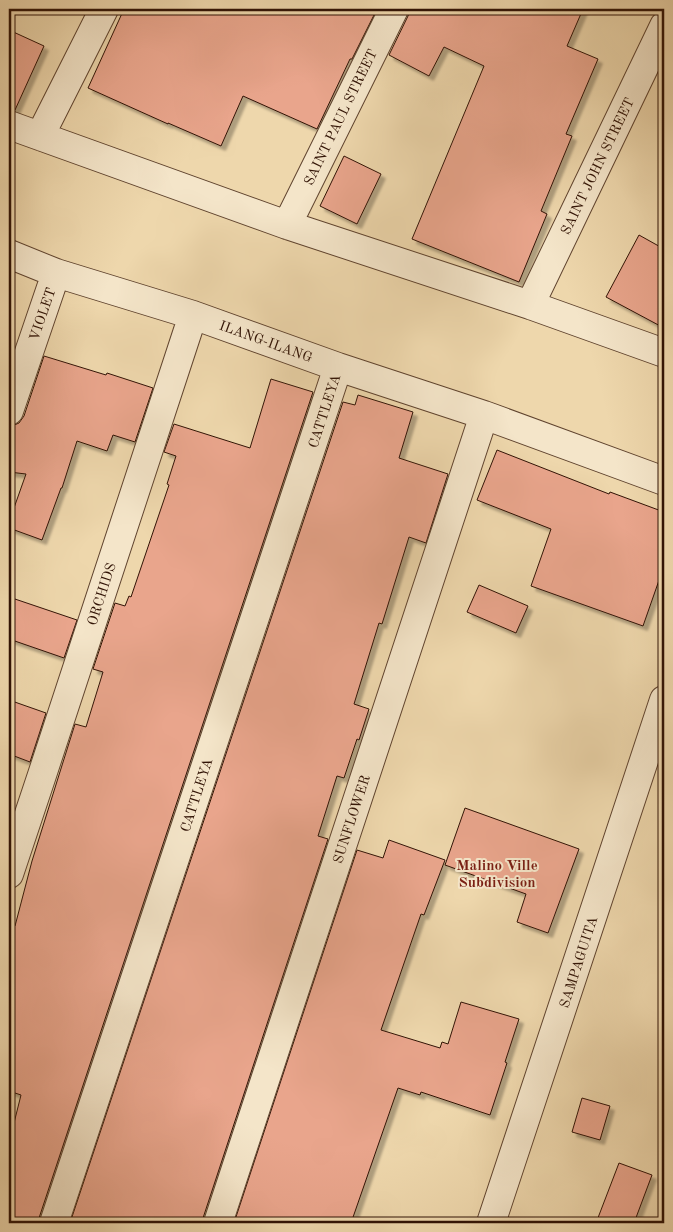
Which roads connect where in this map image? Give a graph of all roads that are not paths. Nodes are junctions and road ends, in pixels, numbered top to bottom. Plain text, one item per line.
1 (104, 9) edge
2 (394, 9) edge
3 (664, 26) edge
4 (9, 125) edge
5 (40, 136) junction
6 (287, 224) junction
7 (9, 254) edge
8 (56, 273) junction
9 (530, 305) junction
10 (193, 315) junction
11 (664, 353) edge
12 (338, 367) junction
13 (9, 411) edge
14 (484, 416) junction
15 (664, 481) edge
16 (664, 700) edge
17 (9, 874) edge
18 (54, 1223) edge
19 (218, 1223) edge
20 (491, 1223) edge

1 - 5 street
2 - 6 street, SAINT PAUL STREET
3 - 9 street, SAINT JOHN STREET
4 - 5 street
5 - 6 street
6 - 9 street
7 - 8 street, ILANG-ILANG
8 - 10 street, ILANG-ILANG
8 - 13 street, VIOLET
9 - 11 street
10 - 12 street, ILANG-ILANG
10 - 17 street, ORCHIDS
12 - 14 street, ILANG-ILANG
12 - 18 street, CATTLEYA
14 - 15 street, ILANG-ILANG
14 - 19 street, SUNFLOWER
16 - 20 street, SAMPAGUITA

